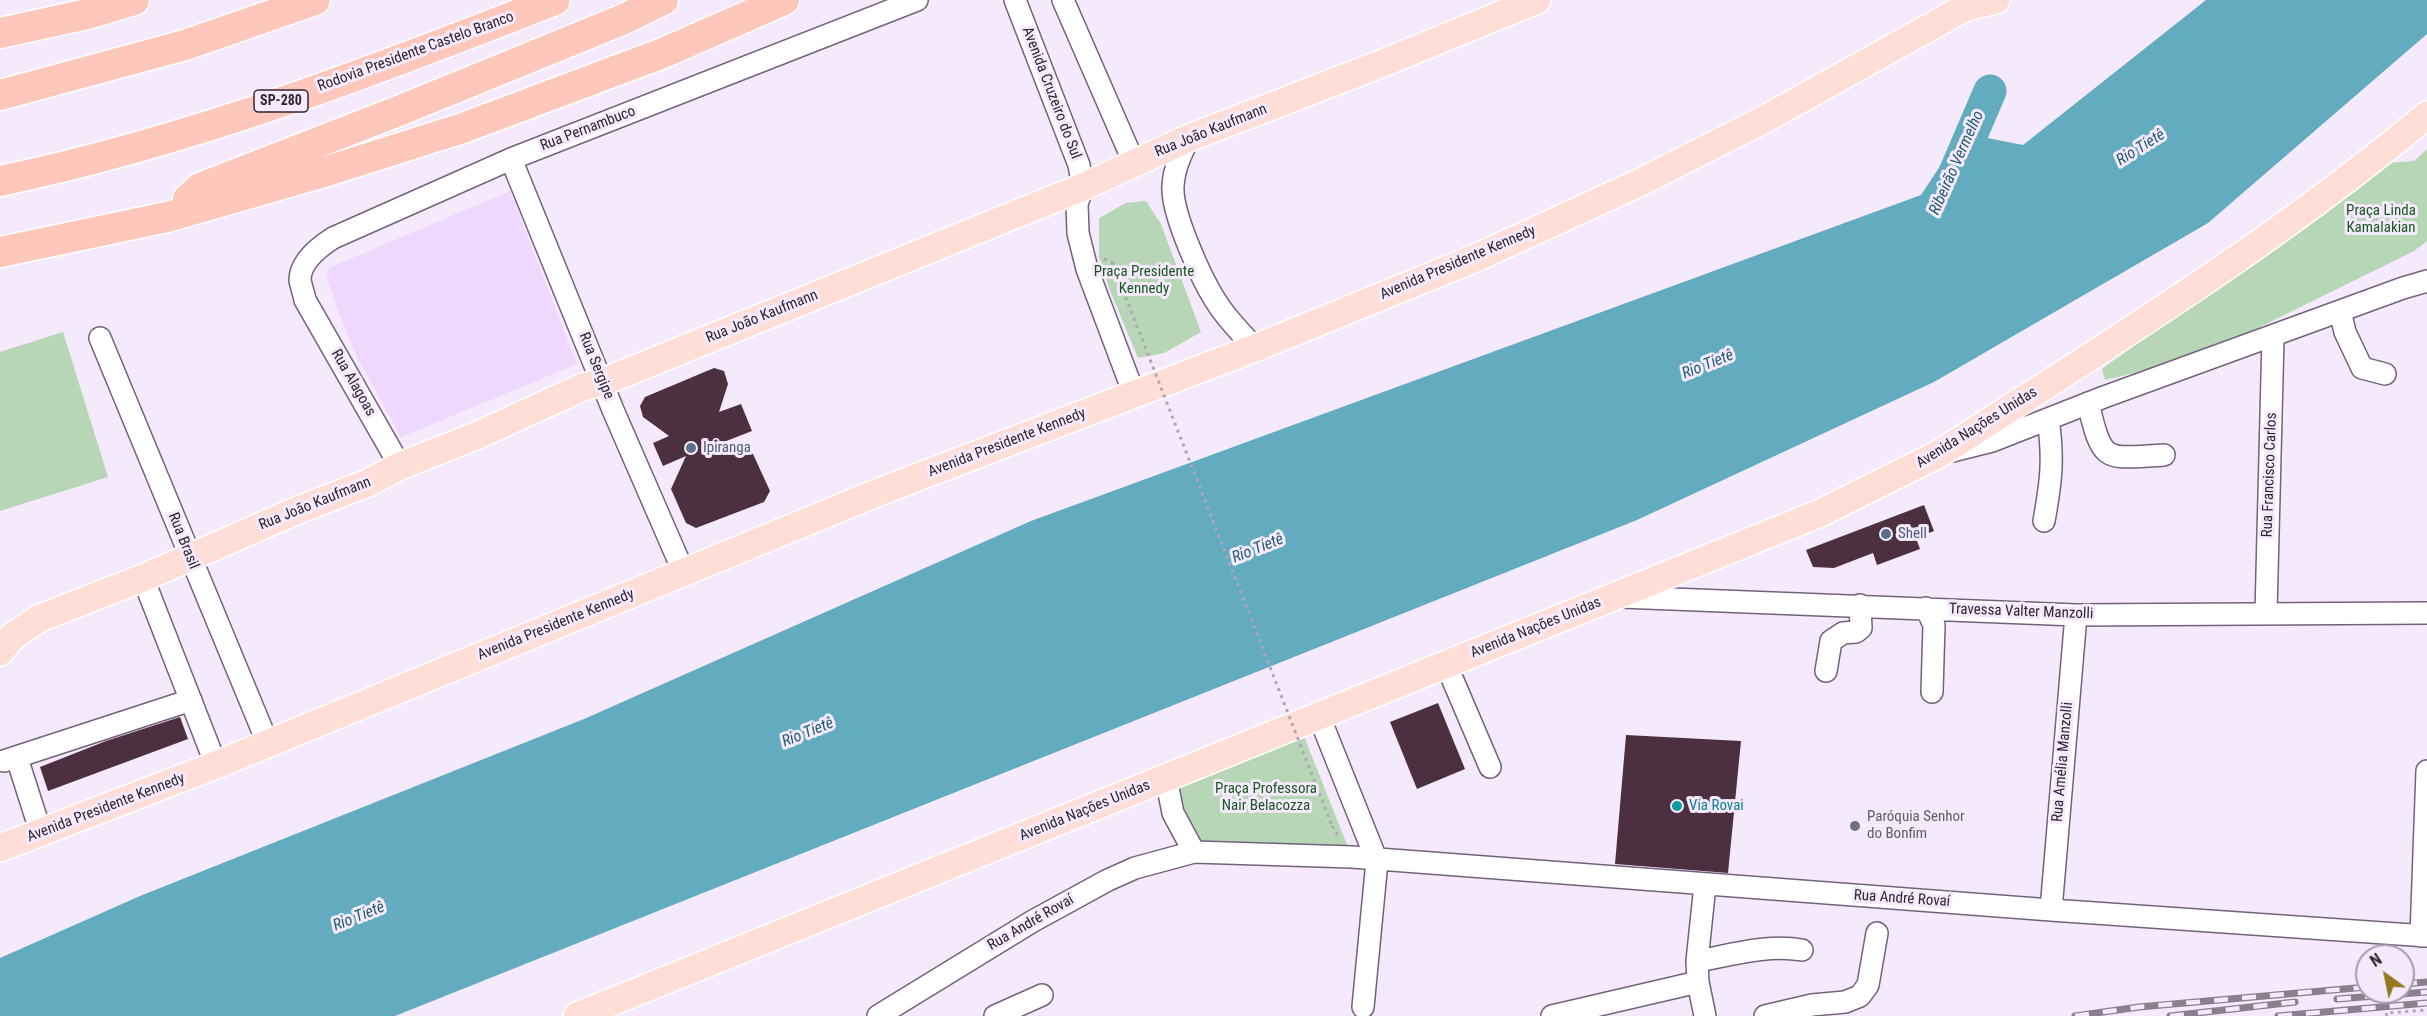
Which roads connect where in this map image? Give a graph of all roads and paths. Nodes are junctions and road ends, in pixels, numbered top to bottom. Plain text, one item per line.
1 (134, 0) edge
2 (315, 0) edge
3 (555, 0) edge
4 (663, 0) edge
5 (784, 0) edge
6 (916, 0) edge
7 (1015, 0) edge
8 (1063, 0) edge
9 (1537, 0) edge
10 (1996, 0) edge
11 (1970, 3) edge
12 (0, 33) edge
13 (0, 95) edge
14 (2427, 115) edge
15 (1189, 138) junction
16 (511, 159) junction
17 (1134, 163) junction
18 (0, 181) edge
19 (1083, 187) junction
20 (167, 217) junction
21 (0, 252) edge
22 (1112, 262) dead end
23 (2427, 281) edge
24 (305, 300) joint
25 (2340, 311) junction
26 (2273, 336) junction
27 (100, 338) dead end
28 (1255, 348) junction
29 (2385, 374) dead end
30 (603, 382) junction
31 (1134, 394) junction
32 (2088, 403) junction
33 (2048, 419) junction
34 (1937, 455) junction
35 (2164, 455) dead end
36 (400, 466) junction
37 (2044, 521) dead end
38 (191, 558) junction
39 (684, 573) junction
40 (142, 578) junction
41 (1615, 597) junction
42 (1860, 605) junction
43 (1926, 608) junction
44 (2266, 613) junction
45 (2427, 613) edge
46 (2076, 615) junction
47 (0, 652) edge
48 (1446, 664) junction
49 (1826, 671) dead end
50 (1932, 692) dead end
51 (191, 700) junction
52 (1319, 716) junction
53 (268, 744) junction
54 (216, 765) junction
55 (1490, 767) dead end
56 (2427, 771) edge
57 (1166, 778) junction
58 (1332, 826) dead end
59 (40, 833) junction
60 (0, 848) edge
61 (1194, 852) junction
62 (1377, 861) junction
63 (1705, 885) junction
64 (2051, 910) junction
65 (1877, 933) dead end
66 (2424, 936) edge
67 (1802, 950) dead end
68 (1698, 972) junction
69 (1042, 995) dead end
70 (1363, 1007) dead end
71 (2427, 1010) edge
72 (577, 1016) edge
73 (878, 1016) edge
74 (995, 1016) edge
75 (1552, 1016) edge
76 (1705, 1016) edge
77 (1765, 1016) edge
78 (2386, 1016) edge

1 - 12 highway
2 - 13 highway
3 - 18 highway, Rodovia Presidente Castelo Branco / SP-280
4 - 20 highway
5 - 20 highway
6 - 16 street, Rua Pernambuco
7 - 19 street, Avenida Cruzeiro do Sul
8 - 17 street
9 - 15 main road, Rua João Kaufmann
10 - 11 main road, Avenida Presidente Kennedy
11 - 28 main road, Avenida Presidente Kennedy
14 - 34 main road, Avenida Nações Unidas
15 - 17 main road, Rua João Kaufmann
15 - 28 street
16 - 24 street, Rua Pernambuco
16 - 30 street, Rua Sergipe
17 - 19 main road, Rua João Kaufmann
19 - 30 main road, Rua João Kaufmann
19 - 31 street
20 - 21 highway
22 - 58 path, bridge
23 - 25 street
24 - 36 street, Rua Alagoas
25 - 26 street
25 - 29 street
26 - 32 street
26 - 44 street, Rua Francisco Carlos
27 - 38 street, Rua Brasil
28 - 31 main road, Avenida Presidente Kennedy
30 - 36 main road, Rua João Kaufmann
30 - 39 street, Rua Sergipe
31 - 39 main road, Avenida Presidente Kennedy
32 - 33 street
32 - 35 street
33 - 34 street
33 - 37 street
34 - 41 main road, Avenida Nações Unidas
36 - 38 main road, Rua João Kaufmann
38 - 40 main road, Rua João Kaufmann
38 - 53 street, Rua Brasil
39 - 53 main road, Avenida Presidente Kennedy
40 - 47 main road, Rua João Kaufmann
40 - 51 street
41 - 42 street, Travessa Valter Manzolli
41 - 48 main road, Avenida Nações Unidas
42 - 43 street, Travessa Valter Manzolli
42 - 49 street
43 - 46 street, Travessa Valter Manzolli
43 - 50 street
44 - 45 street, Travessa Valter Manzolli
44 - 46 street, Travessa Valter Manzolli
46 - 64 street, Rua Amélia Manzolli
48 - 52 main road, Avenida Nações Unidas
48 - 55 street
51 - 54 street
51 - 59 street
52 - 57 main road, Avenida Nações Unidas
52 - 62 street
53 - 54 main road, Avenida Presidente Kennedy
54 - 59 main road, Avenida Presidente Kennedy
56 - 66 street
57 - 61 street
57 - 72 main road, Avenida Nações Unidas
59 - 60 main road, Avenida Presidente Kennedy
61 - 62 street, Rua André Rovaí
61 - 73 street, Rua André Rovaí
62 - 63 street, Rua André Rovaí
62 - 70 street
63 - 64 street, Rua André Rovaí
63 - 68 street
64 - 66 street, Rua André Rovaí
65 - 77 street
67 - 68 street
68 - 75 street
68 - 76 street
69 - 74 street
71 - 78 path

